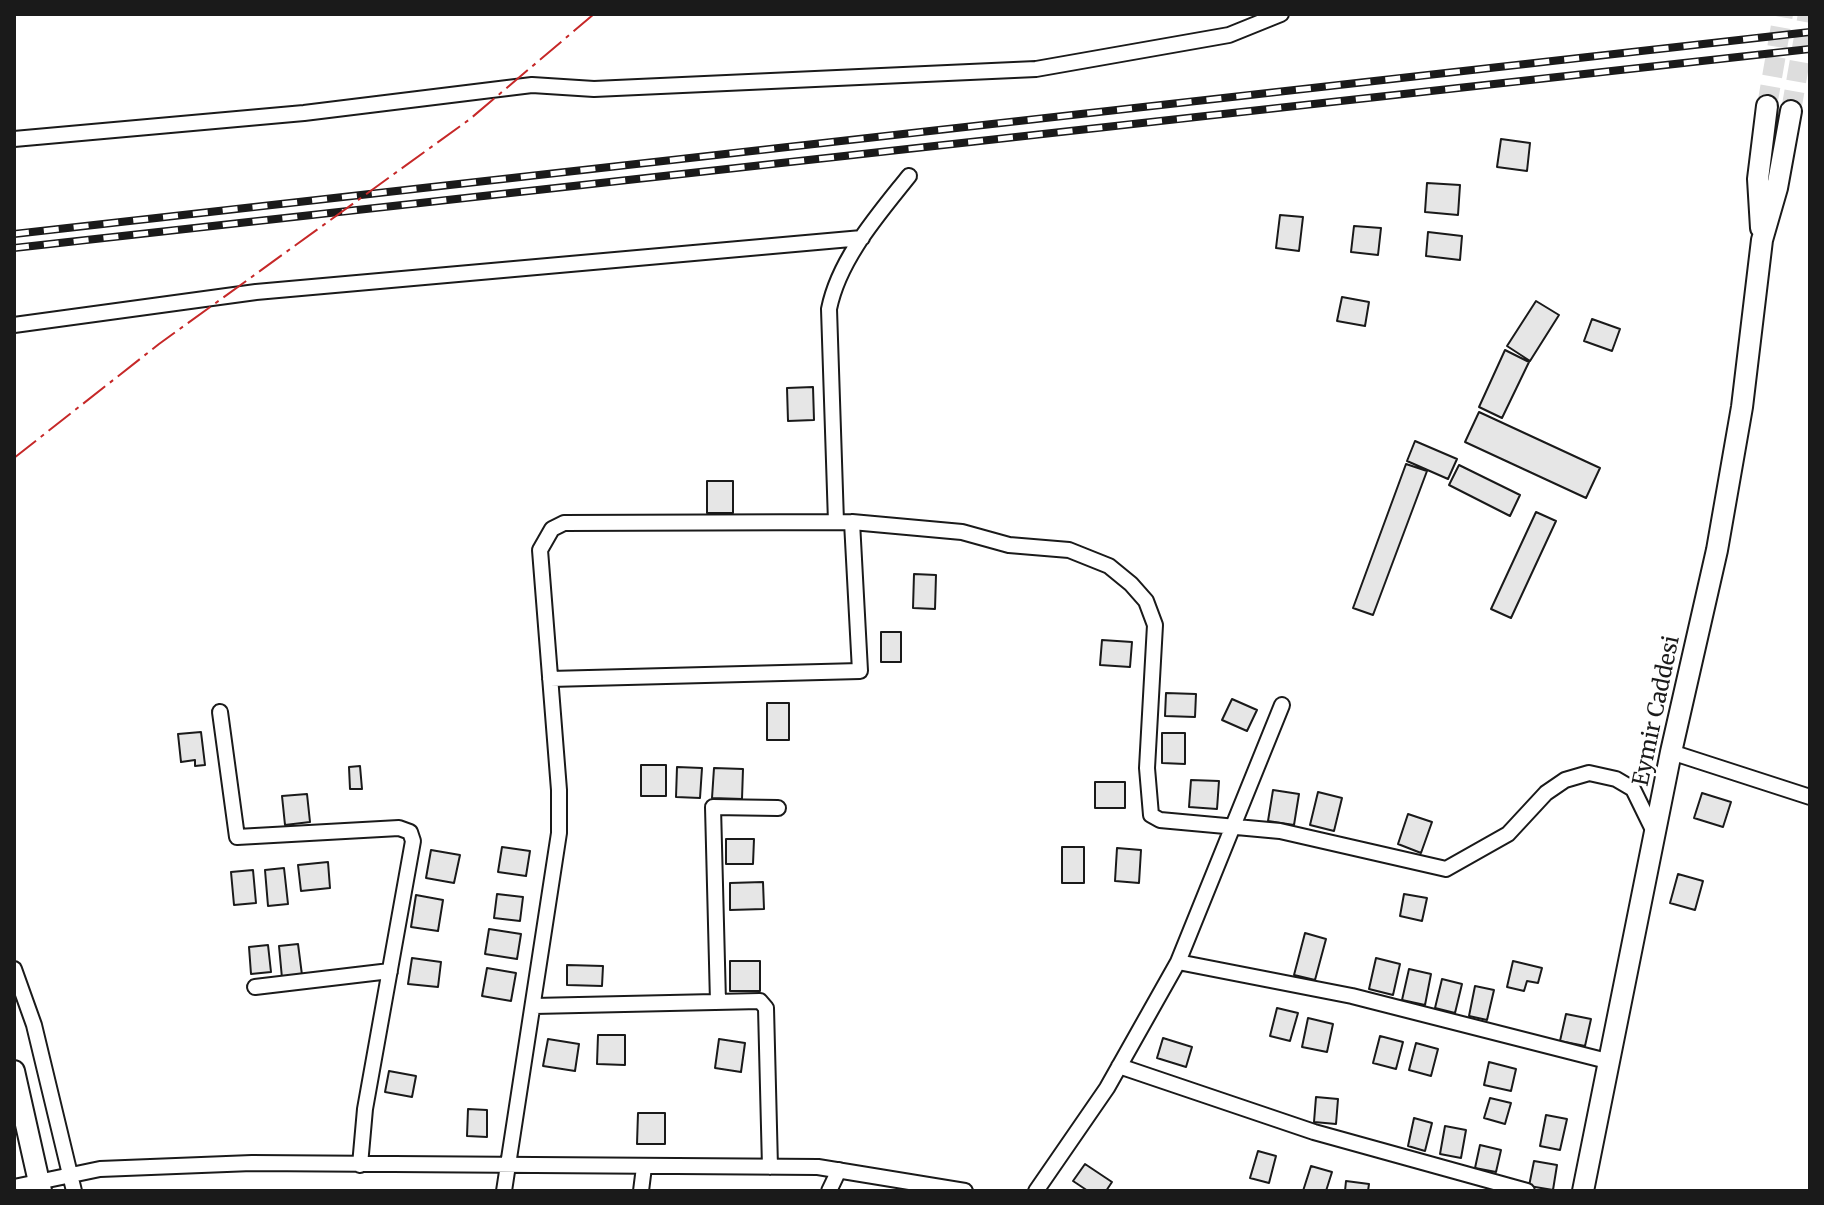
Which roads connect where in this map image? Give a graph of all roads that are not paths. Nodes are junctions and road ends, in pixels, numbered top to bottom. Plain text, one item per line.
1 (1281, 14) edge
2 (1767, 106) tunnel mouth
3 (1791, 111) tunnel mouth
4 (14, 139) edge
5 (909, 176) dead end
6 (862, 238) junction
7 (1762, 240) junction
8 (14, 325) edge
9 (836, 522) junction
10 (852, 522) junction
11 (550, 679) junction
12 (1282, 705) dead end
13 (220, 712) dead end
14 (1671, 752) junction
15 (1810, 797) edge
16 (778, 808) dead end
17 (1234, 827) junction
18 (1656, 836) junction
19 (1178, 962) junction
20 (14, 969) edge
21 (390, 971) junction
22 (255, 987) dead end
23 (718, 1002) junction
24 (534, 1006) junction
25 (1611, 1062) junction
26 (1119, 1066) junction
27 (14, 1071) edge
28 (360, 1165) junction
29 (508, 1167) junction
30 (644, 1167) junction
31 (770, 1167) junction
32 (839, 1170) junction
33 (72, 1175) junction
34 (40, 1186) edge
35 (14, 1187) edge
36 (74, 1191) edge
37 (504, 1191) edge
38 (641, 1191) edge
39 (829, 1191) edge
40 (965, 1191) edge
41 (1036, 1191) edge
42 (1527, 1191) edge
43 (1583, 1191) edge

1 - 4 street
2 - 7 main road, Eymir Caddesi
3 - 7 main road, Eymir Caddesi
5 - 6 street
6 - 8 street
6 - 9 street
7 - 14 main road, Eymir Caddesi
9 - 10 street
9 - 11 street
10 - 11 street
10 - 17 street
11 - 24 street
12 - 17 street
13 - 21 street
14 - 15 street
14 - 18 main road, Eymir Caddesi
16 - 23 street
17 - 18 street
17 - 19 street
18 - 25 main road, Eymir Caddesi
19 - 25 street
19 - 26 street
20 - 33 street
21 - 22 street
21 - 28 street
23 - 24 street
23 - 31 street
24 - 29 street
25 - 43 main road, Eymir Caddesi
26 - 41 street
26 - 42 street
27 - 34 main road
28 - 29 street
28 - 33 street
29 - 30 street
29 - 37 street
30 - 31 street
30 - 38 street
31 - 32 street
32 - 39 street
32 - 40 street
33 - 34 street
33 - 36 street
34 - 35 street

